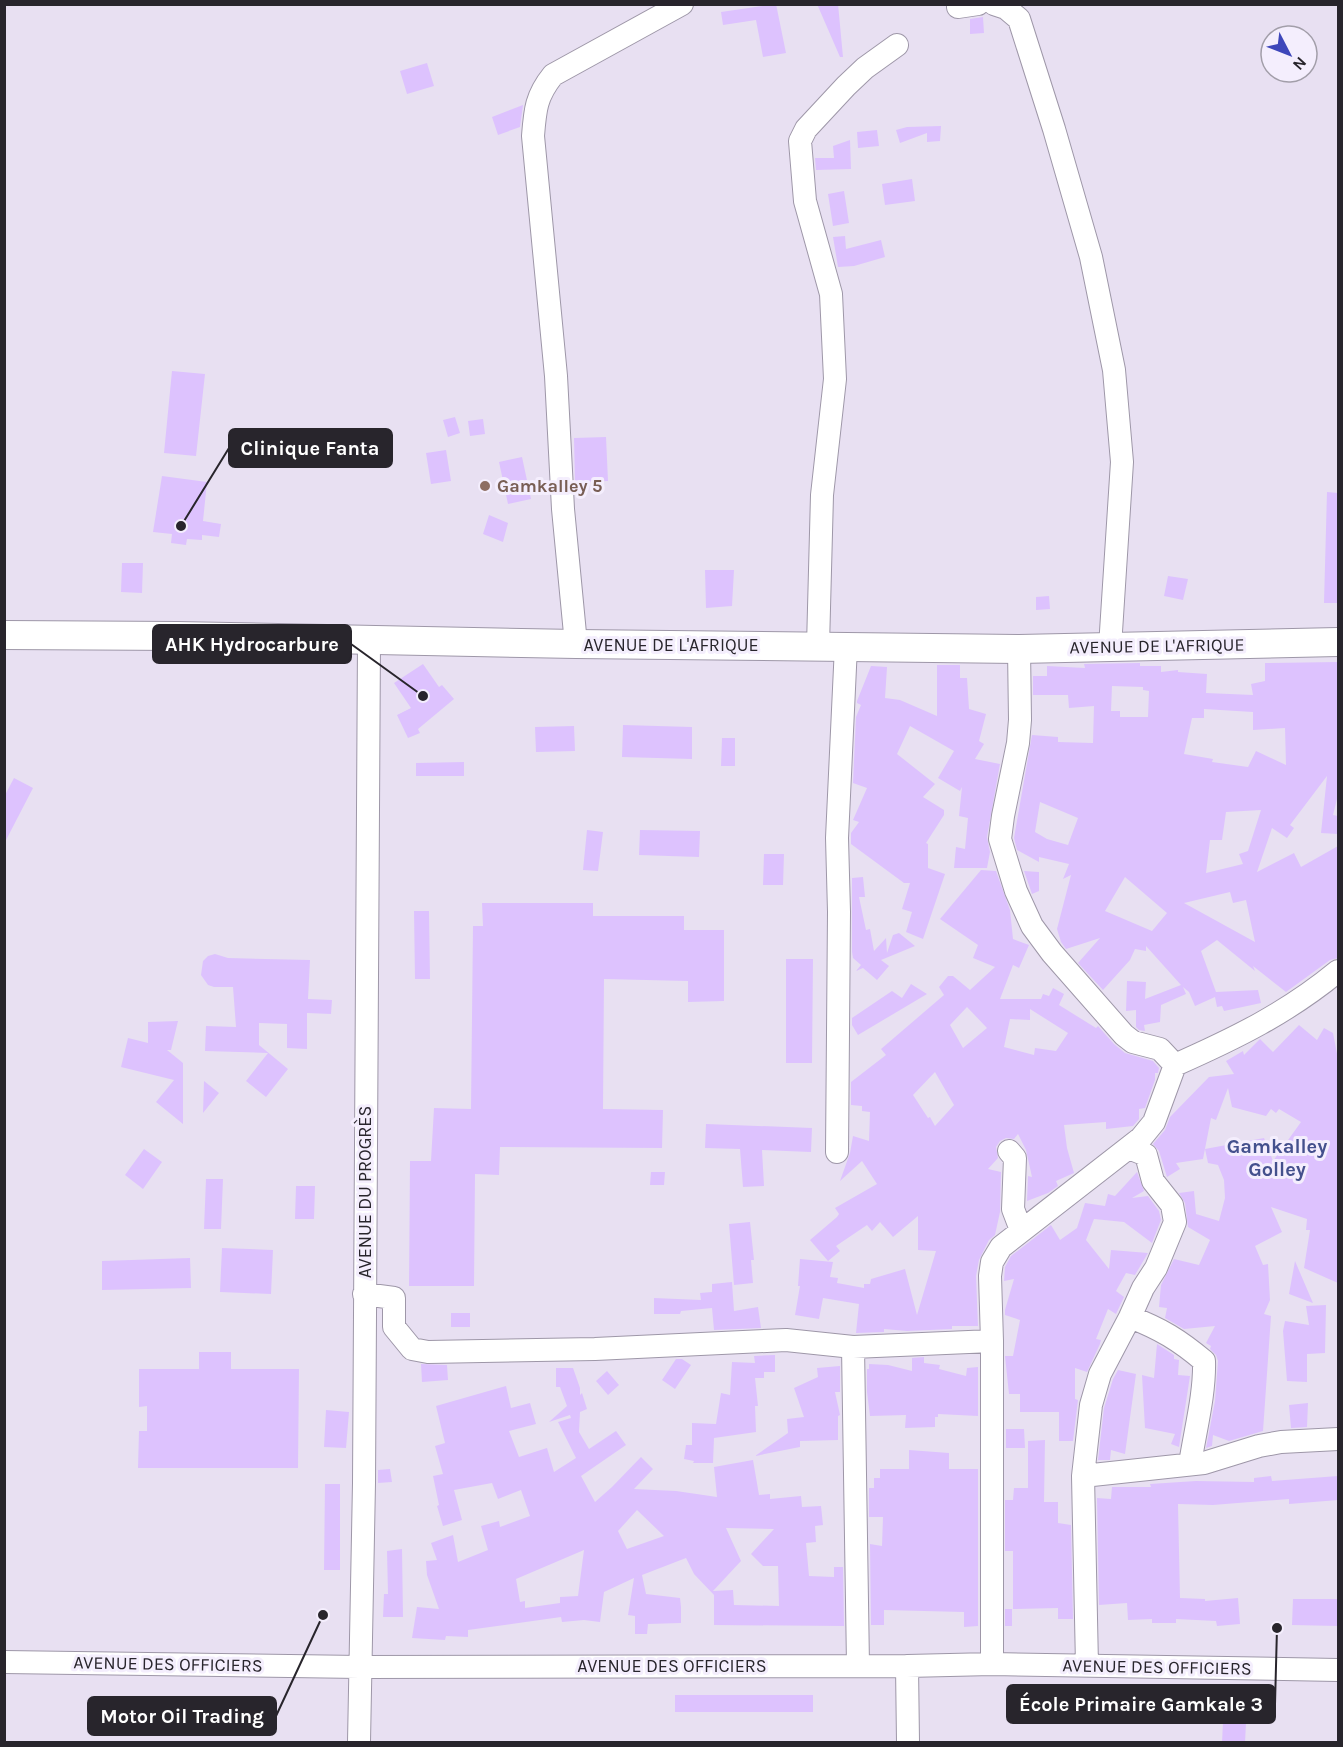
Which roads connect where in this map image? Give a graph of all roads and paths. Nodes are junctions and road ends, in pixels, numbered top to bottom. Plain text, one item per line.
1 (682, 4) edge
2 (994, 4) edge
3 (897, 45) dead end
4 (4, 635) edge
5 (369, 641) junction
6 (1338, 642) edge
7 (576, 644) junction
8 (818, 646) junction
9 (846, 646) junction
10 (1110, 647) junction
11 (1019, 649) junction
12 (1338, 971) edge
13 (1176, 1065) junction
14 (1129, 1148) junction
15 (1009, 1151) dead end
16 (837, 1152) dead end
17 (1021, 1230) junction
18 (364, 1294) junction
19 (1130, 1317) junction
20 (992, 1341) junction
21 (853, 1347) junction
22 (1338, 1439) edge
23 (1190, 1464) junction
24 (1083, 1476) junction
25 (4, 1662) edge
26 (992, 1664) junction
27 (858, 1665) junction
28 (1088, 1665) junction
29 (907, 1666) junction
30 (360, 1668) junction
31 (1338, 1670) edge
32 (359, 1743) edge
33 (908, 1743) edge

1 - 7 street
2 - 10 street
3 - 8 street
4 - 5 main road, AVENUE DE L'AFRIQUE
5 - 7 main road, AVENUE DE L'AFRIQUE
5 - 18 street, AVENUE DU PROGRÈS
6 - 10 main road, AVENUE DE L'AFRIQUE
7 - 8 main road, AVENUE DE L'AFRIQUE
8 - 9 main road, AVENUE DE L'AFRIQUE
9 - 11 main road, AVENUE DE L'AFRIQUE
9 - 16 street
10 - 11 main road, AVENUE DE L'AFRIQUE
11 - 13 street
12 - 13 street
13 - 14 street
14 - 17 street
14 - 19 street
15 - 17 street
17 - 20 street
18 - 21 street
18 - 30 street, AVENUE DU PROGRÈS
19 - 23 street
19 - 24 street
20 - 21 street
20 - 26 street
21 - 27 street
22 - 23 street
23 - 24 street
24 - 28 street
25 - 30 street, AVENUE DES OFFICIERS
26 - 28 street, AVENUE DES OFFICIERS
26 - 29 street, AVENUE DES OFFICIERS
27 - 29 street, AVENUE DES OFFICIERS
27 - 30 street, AVENUE DES OFFICIERS
28 - 31 street, AVENUE DES OFFICIERS
29 - 33 street
30 - 32 street, AVENUE DU PROGRÈS

